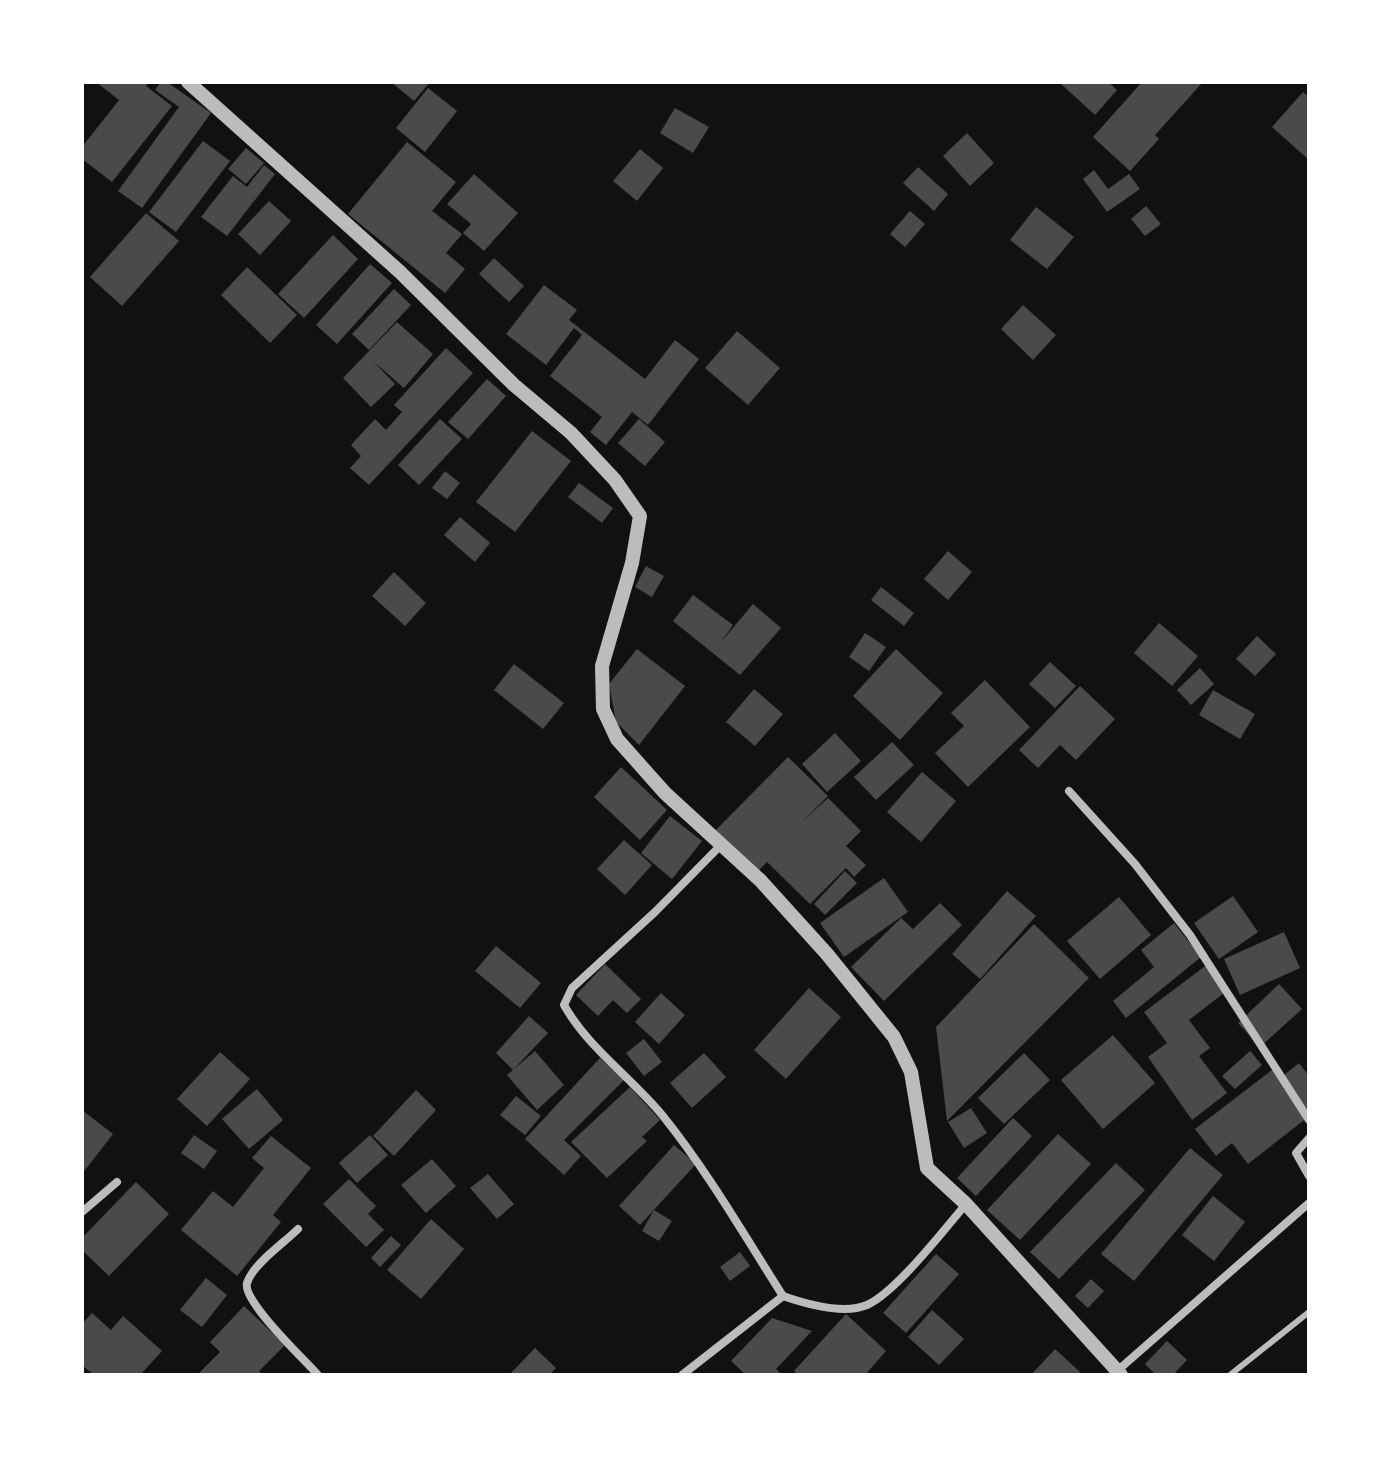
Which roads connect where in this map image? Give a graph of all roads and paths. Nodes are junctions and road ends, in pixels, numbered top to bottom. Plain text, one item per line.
1 (188, 82) edge
2 (1069, 791) dead end
3 (721, 845) junction
4 (1309, 1120) edge
5 (1309, 1138) edge
6 (1309, 1176) edge
7 (117, 1182) dead end
8 (1309, 1203) edge
9 (966, 1204) junction
10 (82, 1212) edge
11 (298, 1229) dead end
12 (783, 1296) junction
13 (1309, 1312) edge
14 (1119, 1373) edge
15 (318, 1375) edge
16 (682, 1375) edge
17 (1230, 1375) edge

1 - 3 street
2 - 4 street
3 - 9 street
3 - 12 street
5 - 6 street
7 - 10 street
8 - 14 street
9 - 12 street
9 - 14 street
11 - 15 street
12 - 16 street
13 - 17 lane

